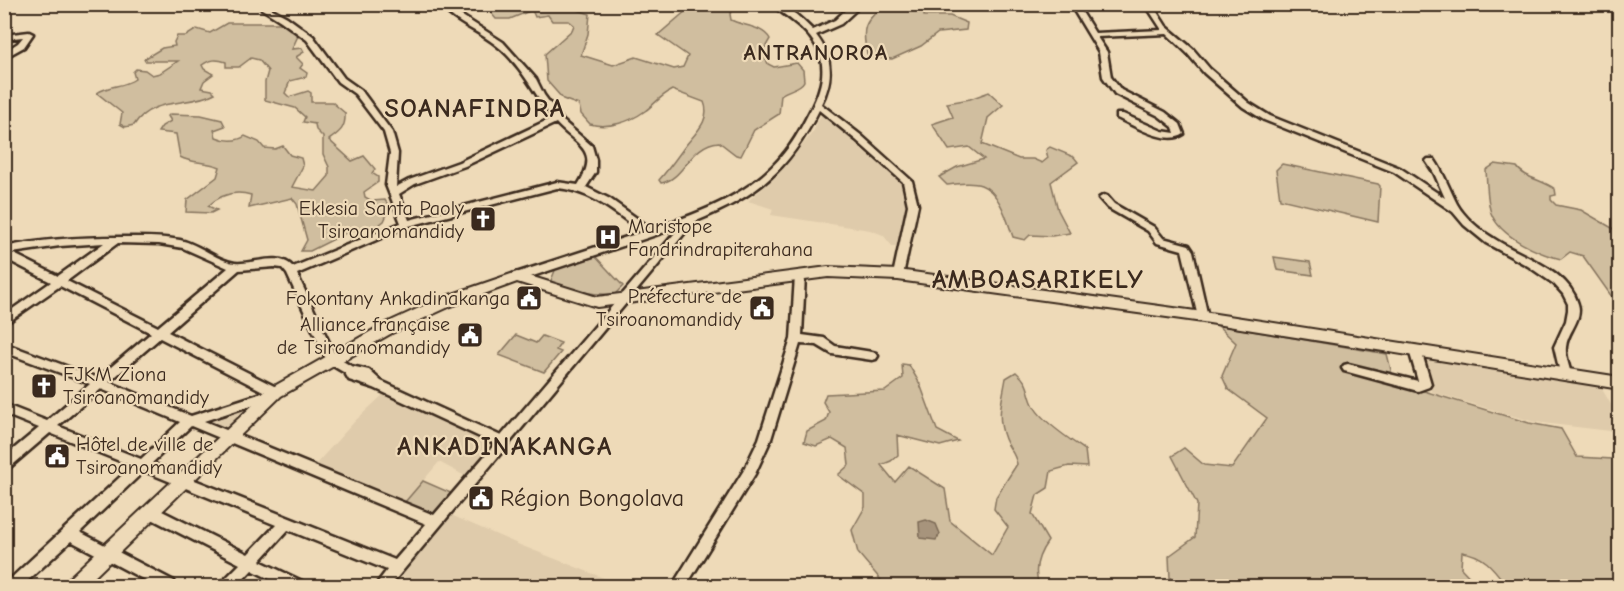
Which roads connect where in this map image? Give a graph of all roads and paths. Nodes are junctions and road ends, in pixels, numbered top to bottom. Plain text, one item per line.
1 (257, 4) edge
2 (774, 4) edge
3 (1074, 4) edge
4 (1148, 4) edge
5 (853, 8) dead end
6 (453, 14) dead end
7 (811, 33) junction
8 (1169, 33) junction
9 (1092, 35) junction
10 (4, 37) edge
11 (4, 56) edge
12 (817, 105) junction
13 (1120, 116) dead end
14 (557, 119) junction
15 (1431, 161) dead end
16 (581, 188) junction
17 (397, 190) dead end
18 (1104, 198) dead end
19 (1456, 210) junction
20 (690, 220) junction
21 (406, 224) junction
22 (650, 233) junction
23 (116, 240) junction
24 (4, 252) edge
25 (550, 266) junction
26 (236, 267) junction
27 (291, 272) junction
28 (898, 275) junction
29 (800, 276) junction
30 (518, 277) junction
31 (59, 281) junction
32 (543, 285) junction
33 (623, 299) junction
34 (1203, 317) junction
35 (4, 321) edge
36 (160, 332) junction
37 (796, 339) junction
38 (4, 347) edge
39 (1415, 350) junction
40 (872, 356) dead end
41 (332, 360) junction
42 (1348, 368) dead end
43 (1566, 374) junction
44 (99, 383) junction
45 (1620, 383) edge
46 (276, 392) junction
47 (4, 409) edge
48 (189, 421) junction
49 (50, 426) junction
50 (229, 437) junction
51 (503, 442) junction
52 (143, 464) junction
53 (4, 465) edge
54 (183, 481) junction
55 (151, 512) junction
56 (287, 522) junction
57 (436, 522) junction
58 (69, 533) junction
59 (109, 553) junction
60 (250, 562) junction
61 (398, 568) junction
62 (13, 586) edge
63 (73, 586) edge
64 (170, 586) edge
65 (228, 586) edge
66 (297, 586) edge
67 (382, 586) edge
68 (679, 586) edge

1 - 21 street
2 - 7 street
3 - 9 street
4 - 8 street
5 - 7 street
6 - 14 street
7 - 12 street
8 - 9 street
8 - 19 street
9 - 13 street
10 - 11 street
12 - 20 street
12 - 28 street
14 - 16 street
14 - 17 street
15 - 19 street
16 - 21 street
16 - 22 street
18 - 34 street
19 - 43 street
20 - 22 street
20 - 33 street
21 - 27 street
22 - 25 street
23 - 24 street
23 - 26 street
23 - 31 street
24 - 31 street
25 - 30 street
25 - 32 street
26 - 27 street
26 - 36 street
27 - 41 street
28 - 29 main road
28 - 34 main road
29 - 33 main road
29 - 37 street
30 - 32 main road
30 - 41 main road
31 - 35 street
31 - 36 street
32 - 33 main road
33 - 51 street
34 - 39 main road
36 - 44 street
36 - 46 street
37 - 40 street
37 - 68 street
38 - 44 street
39 - 42 street
39 - 43 main road
41 - 46 main road
41 - 51 street
43 - 45 main road
44 - 48 street
44 - 49 street
46 - 48 street
46 - 50 main road
47 - 49 street
48 - 50 street
48 - 52 street
49 - 52 street
49 - 53 street
50 - 54 main road
50 - 57 street
51 - 57 street
52 - 54 street
52 - 58 street
54 - 55 main road
54 - 56 street
55 - 59 main road
55 - 60 street
56 - 60 street
56 - 61 street
57 - 61 street
58 - 59 street
58 - 62 street
59 - 63 main road
59 - 64 street
60 - 65 street
60 - 66 street
61 - 67 street

